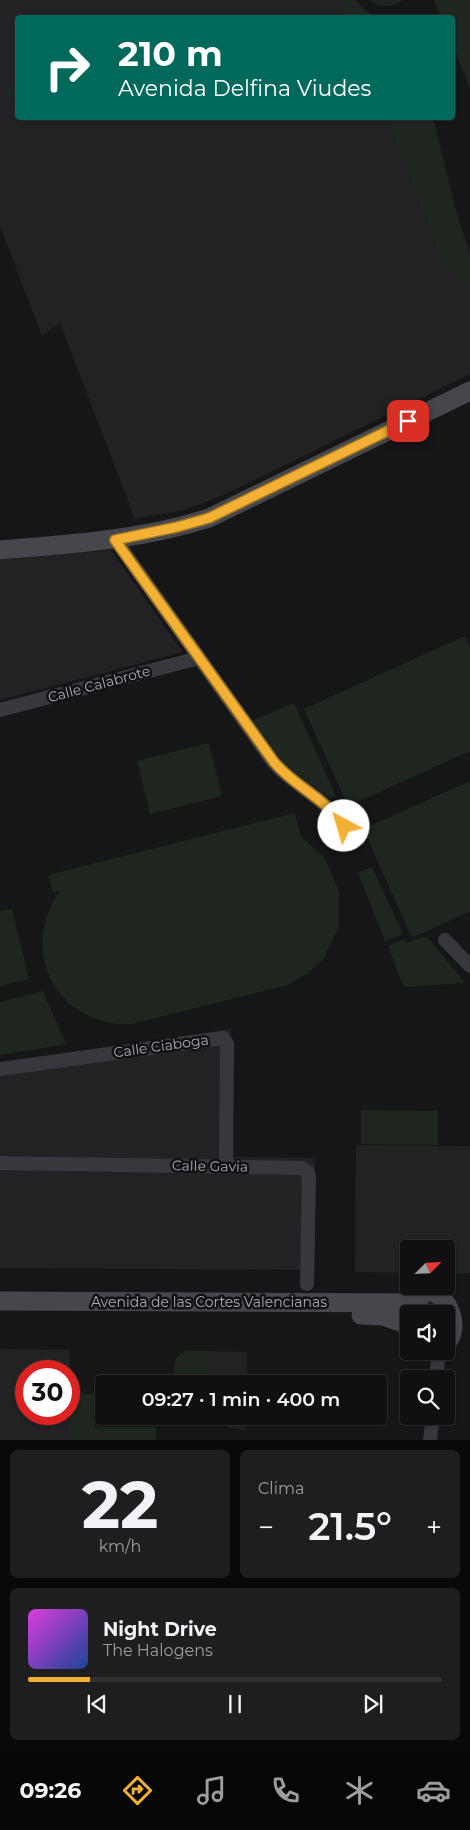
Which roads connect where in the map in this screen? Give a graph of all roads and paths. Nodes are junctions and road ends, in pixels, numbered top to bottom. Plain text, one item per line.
1 (470, 391) edge
2 (115, 540) junction
3 (0, 550) edge
4 (199, 658) junction
5 (0, 710) edge
6 (344, 826) dead end
7 (445, 940) dead end
8 (470, 966) edge
9 (0, 1069) edge
10 (0, 1162) edge
11 (226, 1166) junction
12 (307, 1284) dead end
13 (0, 1301) edge
14 (419, 1305) edge
15 (466, 1305) edge
16 (400, 1308) edge
17 (0, 1314) edge
18 (400, 1321) edge
19 (466, 1327) edge
20 (455, 1339) edge
21 (432, 1425) edge
22 (430, 1440) edge

1 - 2 main road
2 - 3 main road
2 - 4 street
4 - 5 street, Calle Calabrote
4 - 6 street
7 - 8 street
9 - 11 street, Calle Ciaboga
10 - 11 street, Calle Gavia
11 - 12 street, Calle Gavia
13 - 16 main road, Avenida de las Cortes Valencianas
14 - 15 main road
15 - 19 main road
17 - 18 main road, Avenida de las Cortes Valencianas
19 - 20 main road
21 - 22 street

